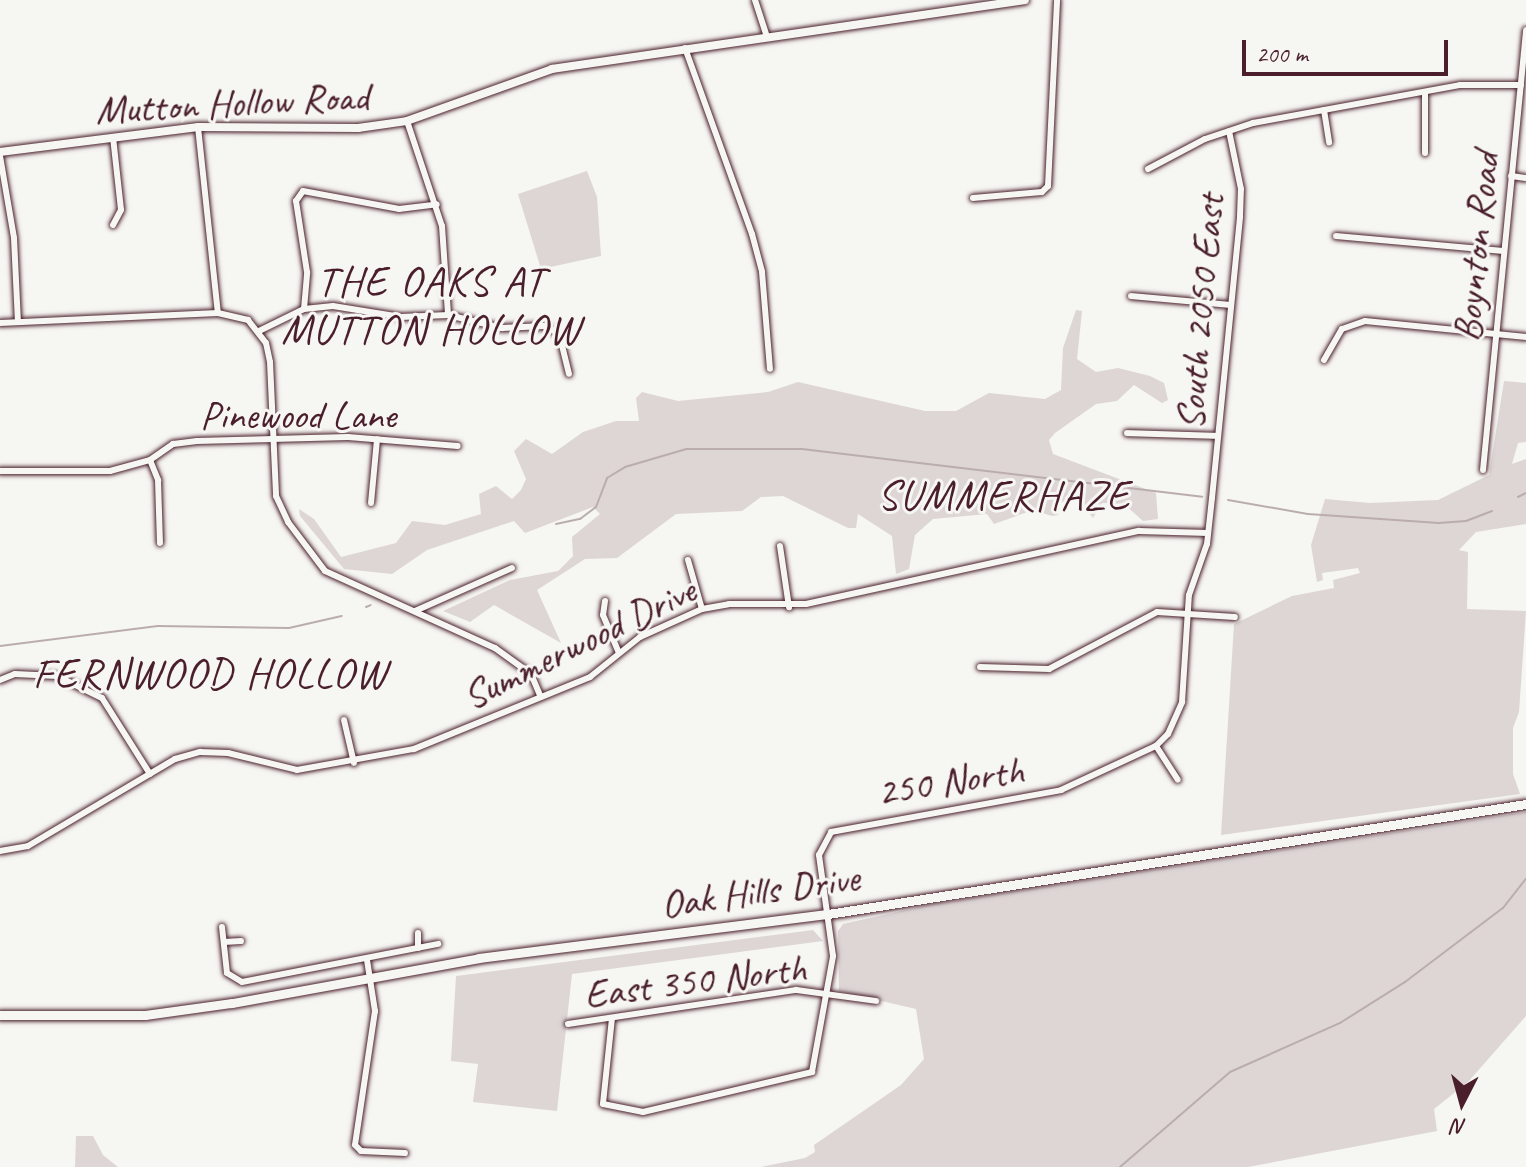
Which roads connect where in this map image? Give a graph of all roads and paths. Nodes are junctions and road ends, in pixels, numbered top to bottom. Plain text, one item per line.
1 (755, 0) edge
2 (1025, 0) edge
3 (1057, 0) edge
4 (1526, 30) edge
5 (766, 34) junction
6 (685, 48) junction
7 (1521, 85) junction
8 (1425, 92) junction
9 (1324, 110) junction
10 (407, 121) junction
11 (198, 127) junction
12 (1229, 131) junction
13 (113, 137) junction
14 (1329, 143) dead end
15 (1425, 153) dead end
16 (0, 154) edge
17 (1148, 169) dead end
18 (1511, 176) junction
19 (1526, 178) edge
20 (973, 198) dead end
21 (437, 204) junction
22 (113, 225) dead end
23 (1336, 236) dead end
24 (1503, 251) junction
25 (1131, 296) dead end
26 (1231, 305) junction
27 (304, 309) junction
28 (218, 313) junction
29 (448, 315) junction
30 (18, 322) junction
31 (0, 323) edge
32 (259, 331) junction
33 (1496, 335) junction
34 (1526, 337) edge
35 (1324, 360) dead end
36 (770, 369) dead end
37 (569, 374) dead end
38 (1127, 433) dead end
39 (1218, 436) junction
40 (272, 439) junction
41 (377, 439) junction
42 (458, 446) dead end
43 (150, 460) junction
44 (1483, 470) dead end
45 (0, 471) edge
46 (371, 503) dead end
47 (1208, 533) junction
48 (160, 543) dead end
49 (780, 546) dead end
50 (688, 560) dead end
51 (512, 568) dead end
52 (605, 601) dead end
53 (789, 607) junction
54 (702, 609) junction
55 (415, 611) junction
56 (1187, 614) junction
57 (1235, 617) dead end
58 (619, 653) junction
59 (980, 667) dead end
60 (0, 680) edge
61 (541, 697) junction
62 (344, 720) dead end
63 (1156, 746) junction
64 (354, 763) junction
65 (150, 774) junction
66 (1178, 780) dead end
67 (1526, 804) edge
68 (0, 851) edge
69 (828, 914) junction
70 (222, 927) dead end
71 (418, 933) dead end
72 (241, 941) dead end
73 (224, 942) junction
74 (438, 944) dead end
75 (418, 948) junction
76 (367, 960) junction
77 (370, 980) junction
78 (826, 993) junction
79 (876, 1001) dead end
80 (0, 1015) edge
81 (612, 1018) junction
82 (568, 1024) dead end
83 (405, 1153) dead end

1 - 5 street
2 - 5 street, Mutton Hollow Road
3 - 20 street
4 - 7 street, Boynton Road
5 - 6 street, Mutton Hollow Road
6 - 10 street, Mutton Hollow Road
6 - 36 street
7 - 8 street
7 - 18 street, Boynton Road
8 - 9 street
8 - 15 street
9 - 12 street
9 - 14 street
10 - 11 street, Mutton Hollow Road
10 - 21 street
11 - 13 street, Mutton Hollow Road
11 - 28 street
12 - 17 street
12 - 26 street, South 2050 East
13 - 16 street, Mutton Hollow Road
13 - 22 street
16 - 30 street
18 - 19 street
18 - 24 street, Boynton Road
21 - 27 street
21 - 29 street
23 - 24 street
24 - 33 street, Boynton Road
25 - 26 street
26 - 39 street, South 2050 East
27 - 29 street
27 - 32 street
28 - 30 street
28 - 32 street
29 - 37 street
30 - 31 street
32 - 40 street
33 - 34 street
33 - 35 street
33 - 44 street, Boynton Road
38 - 39 street
39 - 47 street, South 2050 East
40 - 41 street, Pinewood Lane
40 - 43 street, Pinewood Lane
40 - 55 street
41 - 42 street, Pinewood Lane
41 - 46 street
43 - 45 street, Pinewood Lane
43 - 48 street
47 - 53 street, Summerwood Drive
47 - 56 street, South 2050 East
49 - 53 street
50 - 54 street
51 - 55 street
52 - 58 street
53 - 54 street, Summerwood Drive
54 - 58 street, Summerwood Drive
55 - 61 street
56 - 57 street
56 - 59 street
56 - 63 street, South 2050 East
58 - 61 street, Summerwood Drive
60 - 65 street
61 - 64 street, Summerwood Drive
62 - 64 street
63 - 66 street
63 - 69 street, 250 North
64 - 65 street, Summerwood Drive
65 - 68 street, Summerwood Drive
67 - 69 main road, Oak Hills Drive
69 - 77 main road, Oak Hills Drive
69 - 78 street
70 - 73 street
71 - 75 street
72 - 73 street
73 - 76 street
74 - 75 street
75 - 76 street
76 - 77 street
77 - 80 main road, Oak Hills Drive
77 - 83 street
78 - 79 street, East 350 North
78 - 81 street, East 350 North
78 - 81 street
81 - 82 street, East 350 North

